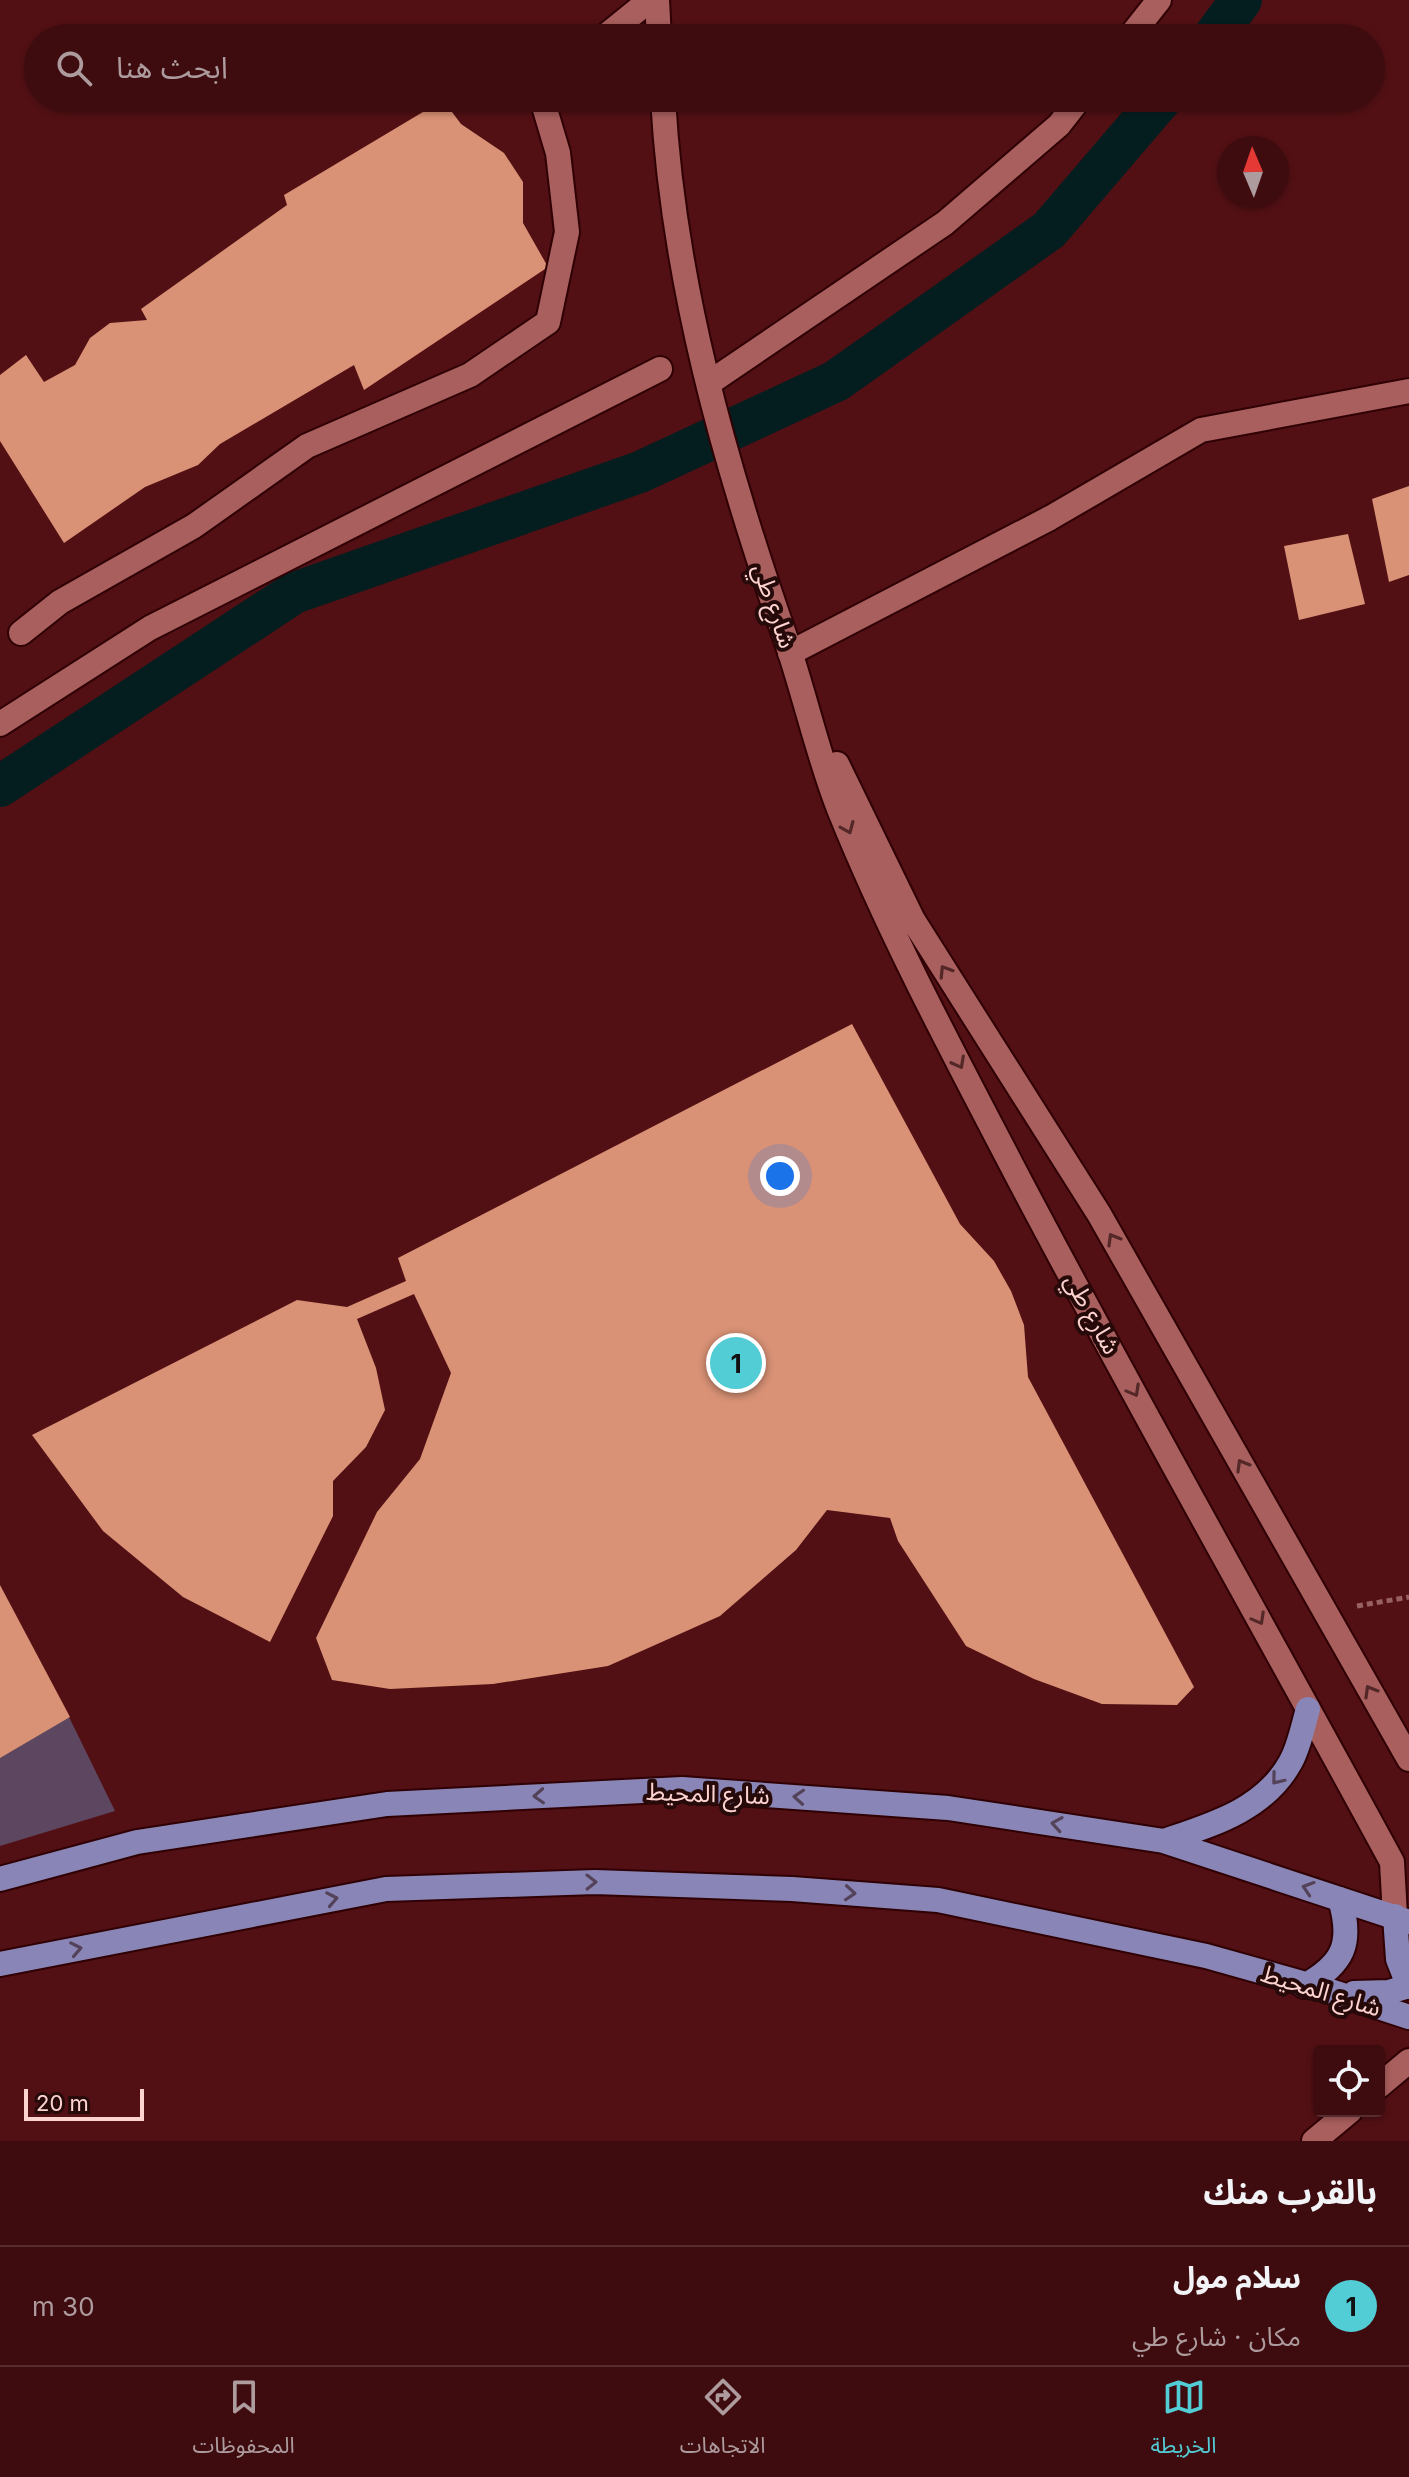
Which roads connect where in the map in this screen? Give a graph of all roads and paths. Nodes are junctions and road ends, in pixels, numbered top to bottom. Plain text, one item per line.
1 (650, 0) edge
2 (657, 0) edge
3 (1159, 0) edge
4 (620, 24) edge
5 (658, 24) edge
6 (1140, 24) edge
7 (546, 112) edge
8 (664, 112) edge
9 (1069, 112) edge
10 (660, 369) dead end
11 (709, 383) junction
12 (1409, 391) edge
13 (21, 633) dead end
14 (790, 653) junction
15 (807, 701) junction
16 (0, 724) edge
17 (1409, 1597) edge
18 (1325, 1611) junction
19 (1308, 1709) junction
20 (1409, 1759) edge
21 (1164, 1841) junction
22 (0, 1879) edge
23 (1340, 1899) junction
24 (1402, 1919) edge
25 (0, 1964) edge
26 (1409, 1986) edge
27 (1316, 1988) junction
28 (1409, 2017) edge
29 (1409, 2061) edge
30 (1385, 2081) edge
31 (1343, 2117) edge
32 (1314, 2141) edge

1 - 4 street
2 - 5 street
3 - 6 street
7 - 13 street
8 - 11 street, شارع طي
9 - 11 street
10 - 16 street
11 - 14 street, شارع طي
12 - 14 street
14 - 15 street, شارع طي
18 -> 15 street, شارع طي
15 -> 19 street, شارع طي
17 - 18 path
20 -> 18 street, شارع طي
19 -> 21 main road
19 - 24 street, شارع طي
21 -> 22 main road, شارع المحيط
23 -> 21 main road, شارع المحيط
23 - 24 main road, شارع المحيط
23 - 27 main road
24 - 26 main road
25 -> 27 main road, شارع المحيط
26 - 27 main road
27 - 28 main road, شارع المحيط
29 - 30 street
31 - 32 street

